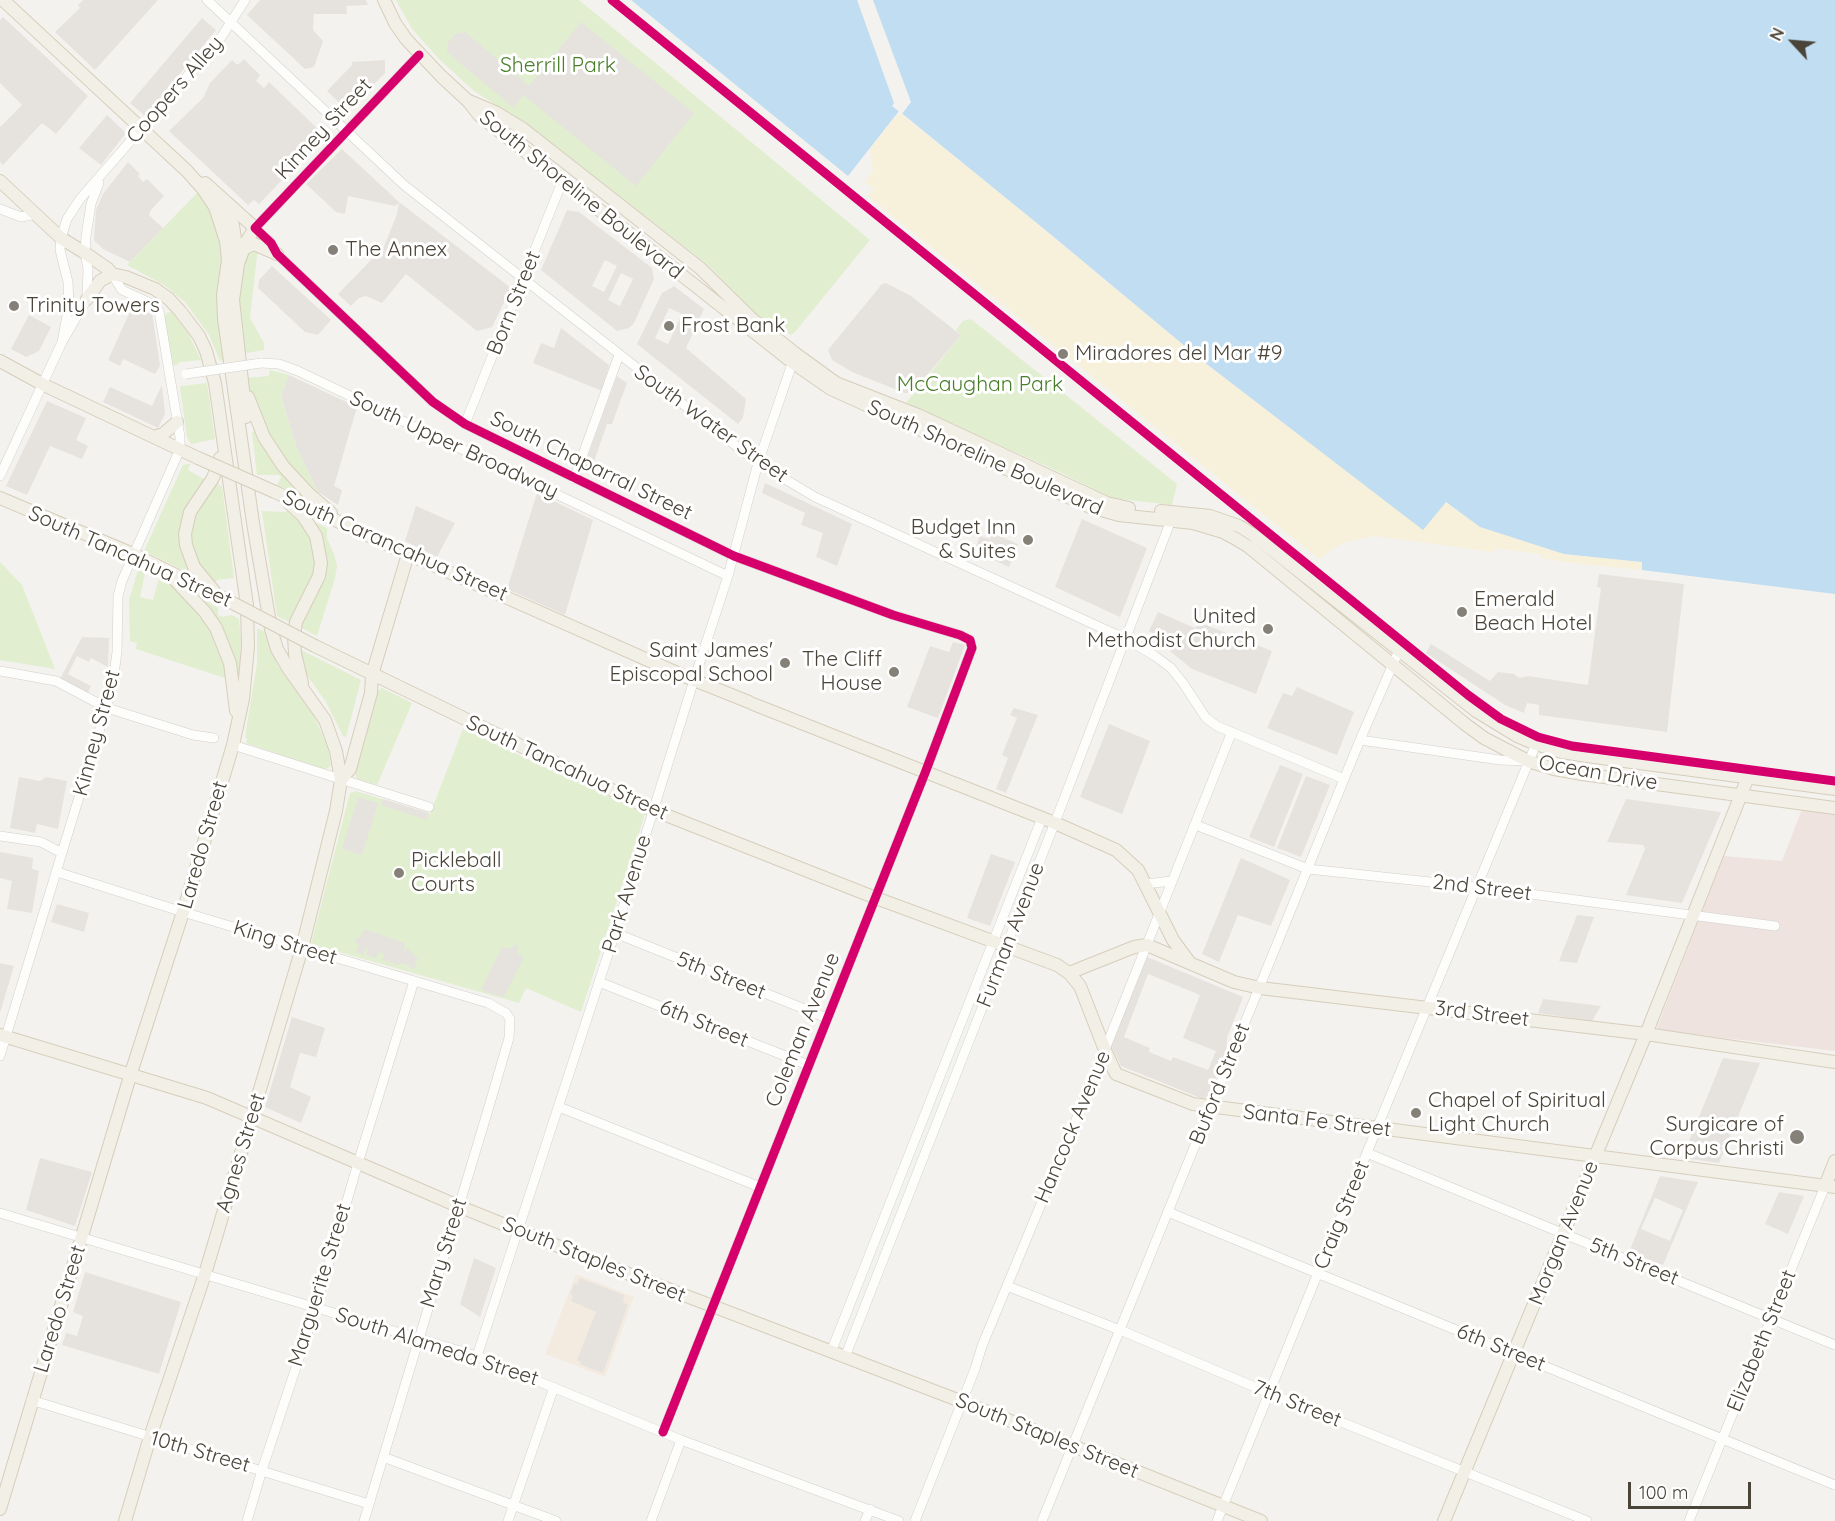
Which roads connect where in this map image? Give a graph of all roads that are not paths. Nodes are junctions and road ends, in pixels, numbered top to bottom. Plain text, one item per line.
1 (2, 0) edge
2 (207, 0) edge
3 (245, 0) edge
4 (384, 0) edge
5 (230, 22) junction
6 (419, 55) junction
7 (468, 100) junction
8 (141, 129) junction
9 (347, 131) junction
10 (187, 171) junction
11 (100, 178) junction
12 (0, 180) edge
13 (562, 182) junction
14 (219, 196) junction
15 (0, 209) edge
16 (36, 214) junction
17 (255, 228) junction
18 (61, 238) junction
19 (243, 249) junction
20 (85, 253) junction
21 (277, 254) junction
22 (238, 264) junction
23 (112, 274) junction
24 (524, 280) junction
25 (87, 299) junction
26 (62, 342) junction
27 (619, 355) junction
28 (794, 358) junction
29 (0, 362) edge
30 (240, 370) junction
31 (169, 377) junction
32 (44, 385) junction
33 (177, 422) junction
34 (465, 424) junction
35 (154, 437) junction
36 (224, 442) junction
37 (180, 449) junction
38 (758, 464) junction
39 (0, 476) edge
40 (574, 479) junction
41 (277, 493) junction
42 (0, 498) edge
43 (1172, 516) junction
44 (253, 523) junction
45 (344, 523) junction
46 (133, 554) junction
47 (408, 554) junction
48 (734, 556) junction
49 (163, 568) junction
50 (728, 576) junction
51 (220, 597) junction
52 (1126, 639) junction
53 (970, 640) joint
54 (1400, 648) junction
55 (1392, 663) junction
56 (0, 671) edge
57 (372, 675) junction
58 (694, 680) junction
59 (303, 687) junction
60 (107, 708) junction
61 (237, 727) junction
62 (1231, 734) junction
63 (214, 738) dead end
64 (1360, 740) junction
65 (1536, 744) junction
66 (233, 745) junction
67 (1528, 761) junction
68 (925, 773) junction
69 (1748, 777) junction
70 (1344, 779) junction
71 (341, 780) junction
72 (1835, 789) edge
73 (1741, 796) junction
74 (429, 807) dead end
75 (1835, 808) edge
76 (653, 810) junction
77 (1042, 818) junction
78 (1055, 823) junction
79 (1196, 825) junction
80 (0, 836) edge
81 (62, 853) junction
82 (1308, 869) junction
83 (57, 872) junction
84 (1172, 881) junction
85 (1145, 884) junction
86 (1477, 887) junction
87 (876, 898) junction
88 (183, 912) junction
89 (1160, 913) junction
90 (1694, 916) junction
91 (1775, 926) dead end
92 (615, 933) junction
93 (993, 940) junction
94 (1007, 945) junction
95 (1148, 945) junction
96 (302, 948) junction
97 (1191, 964) junction
98 (1069, 974) junction
99 (414, 981) junction
100 (599, 982) junction
101 (1260, 988) junction
102 (1427, 1007) junction
103 (826, 1018) junction
104 (510, 1019) joint
105 (1646, 1034) junction
106 (3, 1036) edge
107 (1105, 1050) junction
108 (0, 1056) edge
109 (1835, 1062) edge
110 (808, 1065) junction
111 (1096, 1072) junction
112 (131, 1073) junction
113 (1116, 1074) junction
114 (936, 1084) junction
115 (950, 1090) junction
116 (559, 1107) junction
117 (1210, 1108) junction
118 (252, 1116) junction
119 (1377, 1128) junction
120 (1367, 1153) junction
121 (1596, 1157) junction
122 (1835, 1161) edge
123 (358, 1162) junction
124 (760, 1187) junction
125 (1830, 1187) edge
126 (458, 1206) junction
127 (1168, 1212) junction
128 (0, 1213) edge
129 (885, 1214) junction
130 (899, 1220) junction
131 (518, 1229) junction
132 (1564, 1233) junction
133 (83, 1237) junction
134 (1319, 1272) junction
135 (205, 1274) junction
136 (1007, 1287) junction
137 (316, 1307) junction
138 (712, 1307) junction
139 (1771, 1319) junction
140 (1120, 1330) junction
141 (418, 1339) junction
142 (1835, 1345) edge
143 (831, 1352) junction
144 (1514, 1354) junction
145 (477, 1356) junction
146 (845, 1357) junction
147 (554, 1387) junction
148 (1269, 1393) junction
149 (32, 1400) junction
150 (963, 1402) junction
151 (663, 1432) junction
152 (150, 1437) junction
153 (1721, 1438) junction
154 (681, 1440) junction
155 (1072, 1447) junction
156 (383, 1457) junction
157 (262, 1470) junction
158 (1464, 1471) junction
159 (1835, 1485) edge
160 (369, 1504) junction
161 (514, 1504) junction
162 (1223, 1506) junction
163 (0, 1509) edge
164 (870, 1509) junction
165 (125, 1521) edge
166 (247, 1521) edge
167 (364, 1521) edge
168 (508, 1521) edge
169 (556, 1521) edge
170 (651, 1521) edge
171 (865, 1521) edge
172 (899, 1521) edge
173 (915, 1521) edge
174 (1042, 1521) edge
175 (1217, 1521) edge
176 (1261, 1521) edge
177 (1444, 1521) edge
178 (1587, 1521) edge
179 (1689, 1521) edge

1 - 8 main road
2 - 5 street, South Water Street
3 - 5 street, Coopers Alley
4 - 6 main road, South Shoreline Boulevard
5 - 8 street, Coopers Alley
5 - 9 street, South Water Street
6 - 7 main road, South Shoreline Boulevard
6 - 9 street, Kinney Street
7 - 13 main road, South Shoreline Boulevard
7 - 28 main road, South Shoreline Boulevard
8 - 10 main road
8 - 11 street, Coopers Alley
9 - 17 street, Kinney Street
9 - 24 street, South Water Street
10 - 14 main road
10 - 44 main road
11 - 18 street, Coopers Alley
11 - 20 street, Coopers Alley
12 - 16 main road, Laredo Street
13 - 24 street, Born Street
13 - 28 main road, South Shoreline Boulevard
14 - 17 main road
14 - 22 main road
15 - 16 street
16 - 18 main road, Laredo Street
17 - 19 main road
17 - 21 street, South Chaparral Street
18 - 20 main road, Laredo Street
18 - 26 street, Coopers Alley
19 - 21 main road
19 - 22 main road
20 - 23 main road, Laredo Street
20 - 25 street, Coopers Alley
21 - 34 street, South Chaparral Street
22 - 30 main road
23 - 25 main road
23 - 31 street
23 - 36 main road, Laredo Street
24 - 27 street, South Water Street
24 - 34 street, Born Street
25 - 26 street, Coopers Alley
26 - 32 street, Coopers Alley
27 - 38 street, South Water Street
27 - 40 street
28 - 38 street, Park Avenue
28 - 43 main road, South Shoreline Boulevard
29 - 32 main road, South Carancahua Street
30 - 44 main road
30 - 45 main road
31 - 33 street
31 - 50 street, South Upper Broadway, bridge
32 - 35 main road, South Carancahua Street
32 - 39 street, Coopers Alley
33 - 35 main road
33 - 37 street
34 - 40 street, South Chaparral Street
35 - 37 main road, South Carancahua Street
36 - 51 main road
36 - 61 main road, Laredo Street
37 - 41 main road, South Carancahua Street, bridge
37 - 46 street, Kinney Street
38 - 48 street, Park Avenue
38 - 52 street, South Water Street
40 - 48 street, South Chaparral Street
41 - 45 main road, South Carancahua Street
41 - 59 main road
42 - 46 main road, South Tancahua Street
43 - 52 street, Furman Avenue
43 - 54 main road, South Shoreline Boulevard
43 - 55 main road, South Shoreline Boulevard
44 - 59 main road
45 - 47 main road, South Carancahua Street
46 - 49 main road, South Tancahua Street
46 - 60 street, Kinney Street
47 - 57 main road
47 - 58 main road, South Carancahua Street
48 - 50 street, Park Avenue
48 - 53 street, South Chaparral Street
49 - 51 main road, South Tancahua Street
49 - 61 main road
50 - 58 street, Park Avenue
51 - 57 main road, South Tancahua Street, bridge
52 - 62 street, South Water Street
52 - 78 street, Furman Avenue
53 - 68 street, Coleman Avenue
54 - 55 street, Buford Street
54 - 65 main road, South Shoreline Boulevard
55 - 64 street, Buford Street
55 - 67 main road, South Shoreline Boulevard
56 - 60 street
57 - 71 main road
57 - 76 main road, South Tancahua Street
58 - 68 main road, South Carancahua Street
58 - 76 street, Park Avenue
59 - 71 main road
60 - 63 street
60 - 81 street, Kinney Street
61 - 66 main road, Laredo Street
62 - 70 street, South Water Street
62 - 79 street, Hancock Avenue
64 - 67 street, Ocean Drive
64 - 70 street, Buford Street
65 - 67 street, Craig Street
65 - 69 main road, Ocean Drive
66 - 71 street
66 - 88 main road, Laredo Street
67 - 73 main road, Ocean Drive
67 - 86 street, Craig Street
68 - 77 main road, South Carancahua Street
68 - 87 street, Coleman Avenue
69 - 72 main road, Ocean Drive
69 - 73 main road, Morgan Avenue
70 - 82 street, Buford Street
71 - 74 street
71 - 96 main road, Agnes Street
73 - 75 main road, Ocean Drive
73 - 90 main road, Morgan Avenue
76 - 87 main road, South Tancahua Street
76 - 92 street, Park Avenue
77 - 78 main road, South Carancahua Street
77 - 93 street, Furman Avenue
78 - 85 main road, South Carancahua Street
78 - 94 street, Furman Avenue
79 - 82 street, 2nd Street
79 - 84 street, Hancock Avenue
80 - 81 street
81 - 83 street, Kinney Street
82 - 86 street, 2nd Street
82 - 101 street, Buford Street
83 - 88 street, King Street
83 - 106 street, Kinney Street
84 - 85 street
84 - 89 street, Hancock Avenue
85 - 89 main road, South Carancahua Street
86 - 90 street, 2nd Street
86 - 102 street, Craig Street
87 - 93 main road, South Tancahua Street
87 - 103 street, Coleman Avenue
88 - 96 street, King Street
88 - 112 main road, Laredo Street
89 - 95 street, Hancock Avenue
89 - 97 main road
90 - 91 street, 2nd Street
90 - 105 main road, Morgan Avenue
92 - 100 street, Park Avenue
92 - 103 street, 5th Street
93 - 94 main road, South Tancahua Street
93 - 114 street, Furman Avenue
94 - 98 main road, South Tancahua Street
94 - 115 street, Furman Avenue
95 - 97 main road, 3rd Street
95 - 98 main road
95 - 107 street, Hancock Avenue
96 - 99 street, King Street
96 - 118 main road, Agnes Street
97 - 101 main road, 3rd Street
98 - 107 main road, South Tancahua Street
99 - 104 street, King Street
99 - 123 street, Marguerite Street
100 - 110 street, 6th Street
100 - 116 street, Park Avenue
101 - 102 main road, 3rd Street
101 - 117 street, Buford Street
102 - 105 main road, 3rd Street
102 - 119 street, Craig Street
103 - 110 street, Coleman Avenue
104 - 126 street, Mary Street
105 - 109 main road, 3rd Street
105 - 121 main road, Morgan Avenue
106 - 108 street, Kinney Street
106 - 112 main road, South Staples Street
107 - 111 street, Hancock Avenue
107 - 113 main road
110 - 124 street, Coleman Avenue
111 - 113 street
111 - 136 street, Hancock Avenue
112 - 118 main road, South Staples Street
112 - 133 main road, Laredo Street
113 - 117 main road, Santa Fe Street
114 - 115 street
114 - 129 street, Furman Avenue
115 - 130 street, Furman Avenue
116 - 124 street
116 - 131 street, Park Avenue
117 - 119 main road, Santa Fe Street
117 - 127 street, Buford Street
118 - 123 main road, South Staples Street
118 - 135 main road, Agnes Street
119 - 120 street, Craig Street
119 - 121 main road, Santa Fe Street
120 - 132 street, 5th Street
120 - 134 street, Craig Street
121 - 125 main road, Santa Fe Street
121 - 132 main road, Morgan Avenue
122 - 125 main road, Elizabeth Street
123 - 126 main road, South Staples Street
123 - 137 street, Marguerite Street
124 - 138 street, Coleman Avenue
125 - 139 street, Elizabeth Street
126 - 131 main road, South Staples Street
126 - 141 street, Mary Street
127 - 134 street, 6th Street
127 - 140 street, Buford Street
128 - 133 street, South Alameda Street
129 - 130 street
129 - 143 street, Furman Avenue
130 - 146 street, Furman Avenue
131 - 138 main road, South Staples Street
131 - 145 street, Park Avenue
132 - 139 street, 5th Street
132 - 144 main road, Morgan Avenue
133 - 135 street, South Alameda Street
133 - 149 main road, Laredo Street
134 - 144 street, 6th Street
134 - 148 street, Craig Street
135 - 137 street, South Alameda Street
135 - 152 main road, Agnes Street
136 - 140 street, 7th Street
136 - 150 street, Hancock Avenue
137 - 141 street, South Alameda Street
137 - 157 street, Marguerite Street
138 - 143 main road, South Staples Street
138 - 151 street, Coleman Avenue
139 - 142 street, 5th Street
139 - 153 street, Elizabeth Street
140 - 148 street, 7th Street
140 - 155 street, Buford Street
141 - 145 street, South Alameda Street
141 - 156 street, Mary Street
143 - 146 main road, South Staples Street
144 - 153 street, 6th Street
144 - 158 main road, Morgan Avenue
145 - 147 street, South Alameda Street
146 - 150 main road, South Staples Street
147 - 151 street, South Alameda Street
147 - 161 street
148 - 158 street, 7th Street
148 - 162 street, Craig Street
149 - 152 street, 10th Street
149 - 163 main road, Laredo Street
150 - 155 main road, South Staples Street
150 - 173 street, Hancock Avenue
151 - 154 street, South Alameda Street
152 - 157 street, 10th Street
152 - 165 main road, Agnes Street
153 - 159 street, 6th Street
153 - 179 street, Elizabeth Street
154 - 164 street, South Alameda Street
154 - 170 street
155 - 162 main road, South Staples Street
155 - 174 street, Buford Street
156 - 160 street, Mary Street
156 - 161 street
157 - 160 street, 10th Street
157 - 166 street, Marguerite Street
158 - 177 main road, Morgan Avenue
158 - 178 street, 7th Street
160 - 167 street, Mary Street
161 - 168 street
161 - 169 street
162 - 175 street, Craig Street
162 - 176 main road, South Staples Street
164 - 171 street
164 - 172 street, South Alameda Street

